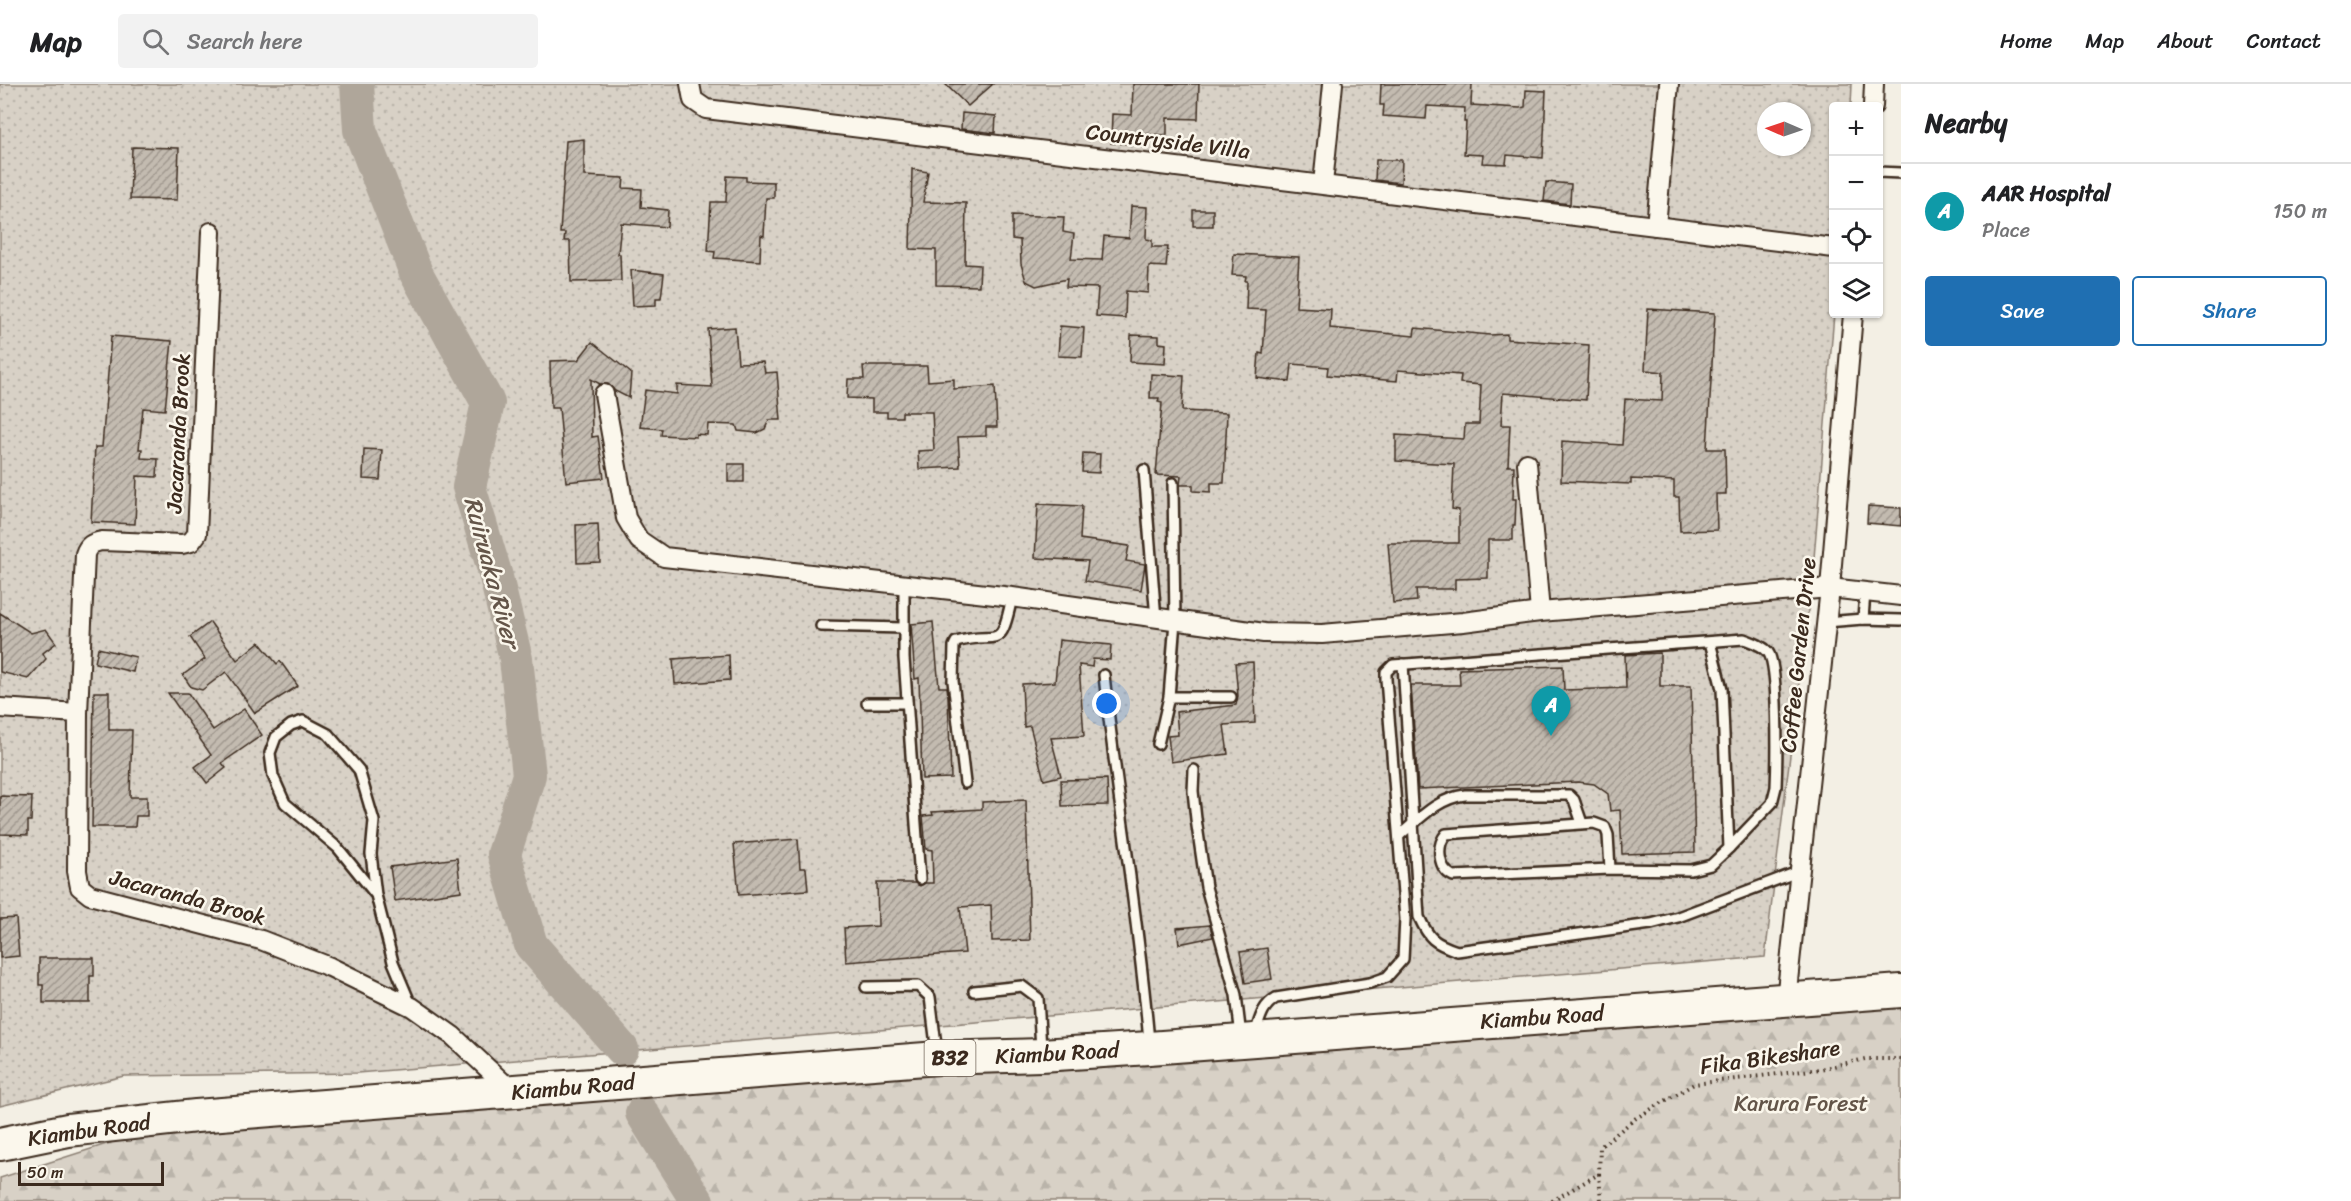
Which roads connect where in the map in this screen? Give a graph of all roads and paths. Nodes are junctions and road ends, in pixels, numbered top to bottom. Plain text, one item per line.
1 (690, 84) edge
2 (1333, 84) edge
3 (1669, 84) edge
4 (1874, 84) edge
5 (1872, 102) edge
6 (1883, 172) edge
7 (1901, 173) edge
8 (1323, 184) junction
9 (1656, 225) junction
10 (211, 232) dead end
11 (1829, 247) edge
12 (1853, 318) edge
13 (604, 394) dead end
14 (1527, 463) dead end
15 (1144, 470) dead end
16 (1173, 483) dead end
17 (904, 586) junction
18 (1830, 588) junction
19 (1865, 592) junction
20 (1901, 596) edge
21 (1012, 597) junction
22 (1540, 612) junction
23 (1156, 619) junction
24 (1863, 620) junction
25 (1901, 620) edge
26 (1175, 621) junction
27 (1826, 622) junction
28 (821, 626) dead end
29 (903, 628) junction
30 (1710, 642) junction
31 (1403, 664) junction
32 (1104, 675) dead end
33 (1231, 697) dead end
34 (1169, 698) junction
35 (867, 702) dead end
36 (907, 703) junction
37 (0, 708) edge
38 (1406, 709) junction
39 (1388, 711) junction
40 (78, 713) junction
41 (1158, 744) dead end
42 (1194, 770) dead end
43 (965, 783) dead end
44 (1582, 823) junction
45 (1413, 824) junction
46 (1399, 836) junction
47 (1729, 848) junction
48 (1610, 869) junction
49 (1800, 871) junction
50 (920, 879) dead end
51 (376, 895) junction
52 (866, 987) dead end
53 (974, 991) dead end
54 (1901, 991) edge
55 (1786, 1000) junction
56 (412, 1008) junction
57 (1247, 1039) junction
58 (1149, 1047) junction
59 (1041, 1055) junction
60 (938, 1058) junction
61 (1901, 1059) edge
62 (513, 1092) junction
63 (0, 1144) edge
64 (1599, 1174) junction
65 (1552, 1201) edge
66 (1601, 1201) edge

1 - 8 street, Countryside Villa
2 - 8 street
3 - 9 street
4 - 5 street
6 - 7 lane
8 - 9 street, Countryside Villa
9 - 11 street, Countryside Villa
10 - 40 street, Jacaranda Brook
12 - 18 street, Coffee Garden Drive
13 - 17 street
14 - 22 street
15 - 23 lane
16 - 26 lane
17 - 21 street
17 - 29 lane
18 - 19 street
18 - 22 street
18 - 27 street, Coffee Garden Drive
19 - 20 street
19 - 24 lane
21 - 23 street
21 - 43 lane
22 - 26 street
23 - 26 street
24 - 25 lane
24 - 27 lane
26 - 34 lane
27 - 49 street, Coffee Garden Drive
28 - 29 lane
29 - 36 lane
30 - 31 lane
30 - 47 lane
30 - 47 lane
31 - 38 lane
31 - 39 lane
32 - 58 lane
33 - 34 lane
34 - 41 lane
35 - 36 lane
36 - 50 lane
37 - 40 street
38 - 39 lane
38 - 45 lane
39 - 46 lane
40 - 56 street, Jacaranda Brook
42 - 57 lane
44 - 45 lane
44 - 48 lane
44 - 48 lane
45 - 46 lane
45 - 49 lane
46 - 57 lane
47 - 48 lane
49 - 55 street, Coffee Garden Drive
51 - 51 lane
51 - 56 lane
52 - 60 lane
53 - 59 lane
54 - 55 highway, Kiambu Road / B32
55 - 57 highway, Kiambu Road / B32
56 - 62 street, Jacaranda Brook
57 - 58 highway, Kiambu Road / B32
58 - 59 highway, Kiambu Road / B32
59 - 60 highway, Kiambu Road / B32
60 - 62 highway, Kiambu Road / B32
61 - 64 path, Fika Bikeshare
62 - 63 highway, Kiambu Road / B32
64 - 65 path
64 - 66 path

